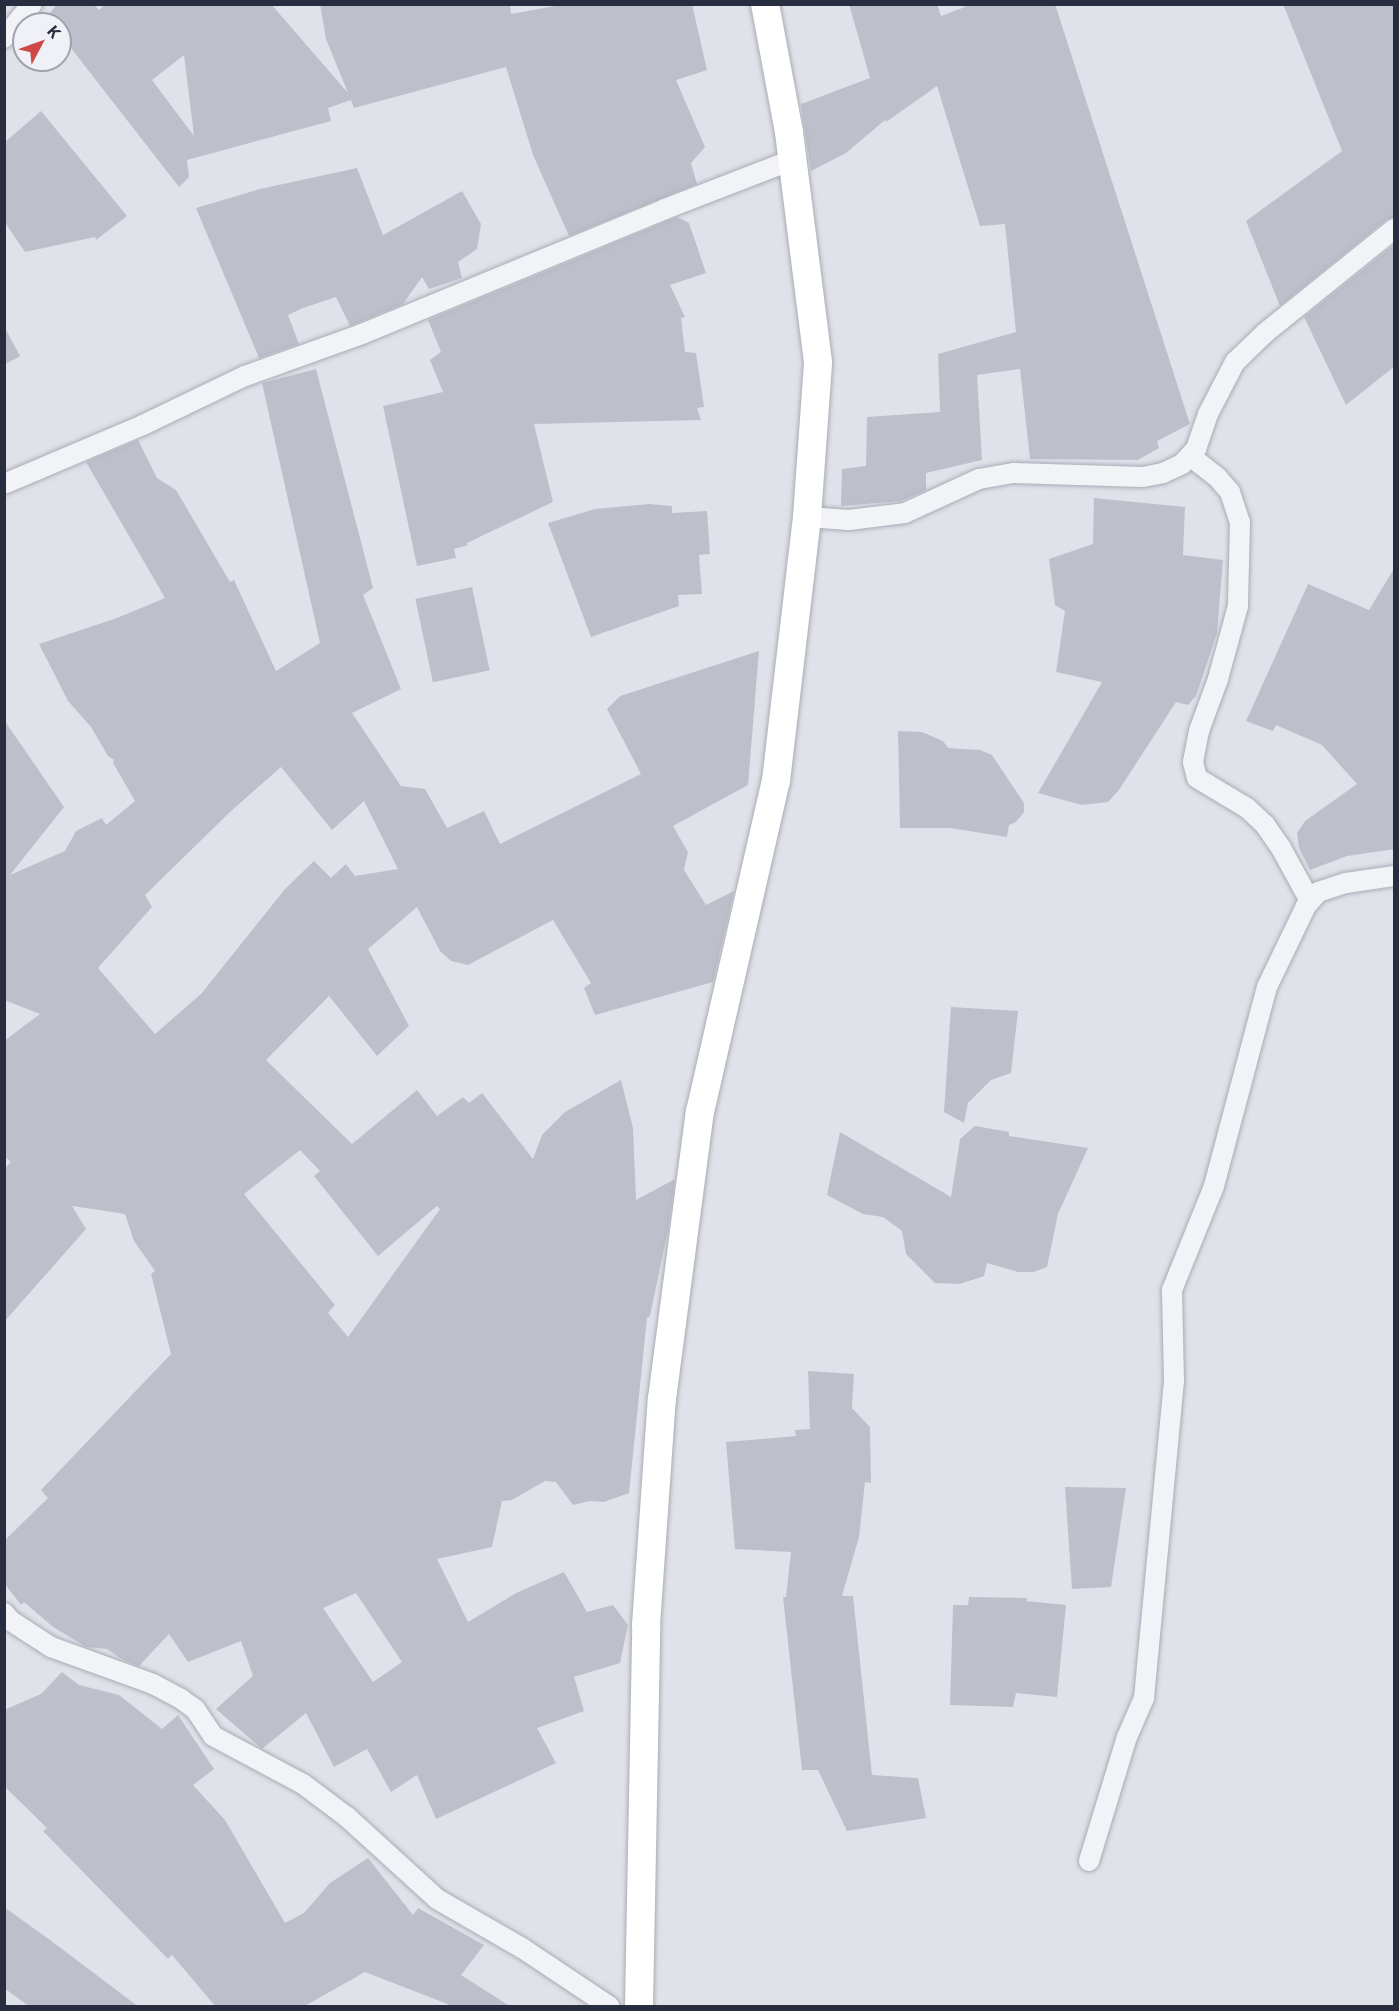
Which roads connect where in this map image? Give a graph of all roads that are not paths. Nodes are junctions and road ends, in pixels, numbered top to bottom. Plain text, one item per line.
1 (32, 4) edge
2 (765, 4) edge
3 (4, 38) edge
4 (792, 160) junction
5 (1395, 229) edge
6 (1190, 456) junction
7 (4, 484) edge
8 (807, 516) junction
9 (1395, 876) edge
10 (1310, 901) junction
11 (4, 1613) edge
12 (1089, 1861) dead end
13 (609, 2007) edge
14 (639, 2007) edge

1 - 3 street
2 - 4 street
4 - 7 street
4 - 8 street
5 - 6 street
6 - 8 street
6 - 10 street
8 - 14 street
9 - 10 street
10 - 12 street
11 - 13 street

